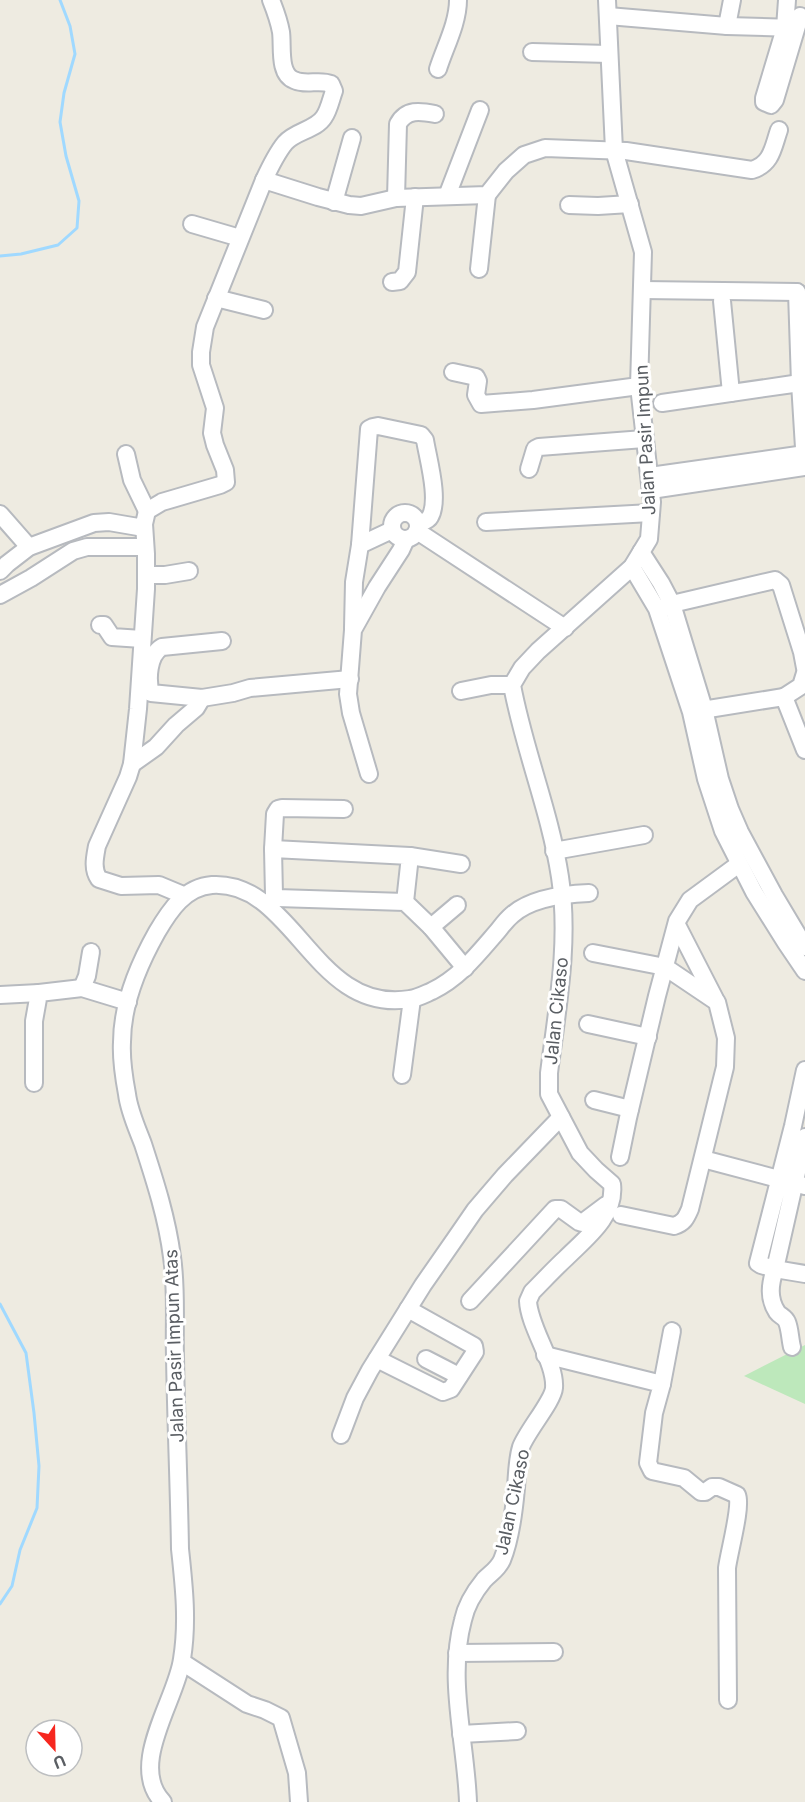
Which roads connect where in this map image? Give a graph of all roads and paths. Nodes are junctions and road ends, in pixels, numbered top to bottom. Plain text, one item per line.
1 (271, 0) edge
2 (458, 0) edge
3 (732, 0) edge
4 (607, 8) edge
5 (795, 19) edge
6 (727, 26) junction
7 (532, 52) dead end
8 (609, 54) junction
9 (438, 69) dead end
10 (480, 110) dead end
11 (435, 114) dead end
12 (779, 130) dead end
13 (352, 138) dead end
14 (614, 150) junction
15 (264, 180) junction
16 (487, 195) junction
17 (447, 196) junction
18 (415, 197) junction
19 (396, 198) junction
20 (334, 202) junction
21 (630, 204) junction
22 (569, 205) dead end
23 (192, 224) dead end
24 (240, 238) junction
25 (479, 269) dead end
26 (392, 282) dead end
27 (801, 289) edge
28 (642, 290) junction
29 (216, 298) junction
30 (722, 302) dead end
31 (264, 310) dead end
32 (453, 372) dead end
33 (803, 382) edge
34 (639, 386) junction
35 (731, 393) junction
36 (662, 403) dead end
37 (644, 439) junction
38 (126, 454) dead end
39 (805, 460) edge
40 (529, 469) dead end
41 (650, 483) junction
42 (651, 513) junction
43 (0, 514) edge
44 (146, 520) junction
45 (486, 522) dead end
46 (408, 531) junction
47 (360, 545) junction
48 (29, 547) junction
49 (146, 547) junction
50 (641, 552) junction
51 (632, 567) junction
52 (189, 571) dead end
53 (0, 572) edge
54 (146, 575) junction
55 (0, 596) edge
56 (664, 606) junction
57 (100, 625) dead end
58 (565, 628) junction
59 (353, 630) junction
60 (142, 639) junction
61 (222, 641) dead end
62 (805, 668) edge
63 (805, 672) edge
64 (350, 679) junction
65 (512, 685) junction
66 (461, 691) dead end
67 (784, 697) junction
68 (202, 698) junction
69 (697, 711) junction
70 (805, 750) edge
71 (132, 764) junction
72 (369, 774) dead end
73 (344, 809) dead end
74 (644, 835) dead end
75 (273, 849) junction
76 (554, 851) junction
77 (410, 856) junction
78 (461, 864) dead end
79 (739, 864) junction
80 (589, 893) dead end
81 (183, 895) junction
82 (562, 895) junction
83 (405, 902) junction
84 (457, 905) dead end
85 (677, 925) junction
86 (431, 927) junction
87 (805, 947) edge
88 (91, 952) dead end
89 (593, 953) dead end
90 (665, 967) junction
91 (465, 968) junction
92 (805, 971) edge
93 (82, 988) junction
94 (39, 993) junction
95 (0, 995) edge
96 (412, 999) junction
97 (128, 1002) junction
98 (717, 1002) junction
99 (588, 1024) dead end
100 (648, 1037) junction
101 (805, 1070) edge
102 (402, 1075) dead end
103 (34, 1083) dead end
104 (594, 1100) dead end
105 (630, 1109) junction
106 (561, 1117) junction
107 (805, 1137) edge
108 (620, 1157) dead end
109 (703, 1159) junction
110 (792, 1183) edge
111 (611, 1201) junction
112 (621, 1215) dead end
113 (775, 1269) junction
114 (805, 1274) edge
115 (470, 1301) dead end
116 (408, 1309) junction
117 (672, 1331) dead end
118 (792, 1347) dead end
119 (545, 1355) junction
120 (377, 1359) junction
121 (426, 1359) dead end
122 (459, 1376) junction
123 (662, 1384) junction
124 (341, 1435) dead end
125 (554, 1652) dead end
126 (458, 1653) junction
127 (182, 1662) junction
128 (728, 1700) dead end
129 (517, 1731) dead end
130 (461, 1734) junction
131 (163, 1802) edge
132 (299, 1802) edge
133 (468, 1802) edge

1 - 15 street
2 - 9 street
3 - 6 street
4 - 6 street
4 - 8 street, Jalan Pasir Impun
5 - 6 street
7 - 8 street
8 - 14 street, Jalan Pasir Impun
10 - 17 street
11 - 19 street
12 - 14 street
13 - 20 street
14 - 16 street
14 - 21 street, Jalan Pasir Impun
15 - 20 street
15 - 24 street
16 - 17 street
16 - 25 street
17 - 18 street
18 - 19 street
18 - 26 street
19 - 20 street
21 - 22 street
21 - 28 street, Jalan Pasir Impun
23 - 24 street
24 - 29 street
27 - 28 street
27 - 33 street
28 - 34 street, Jalan Pasir Impun
29 - 31 street
29 - 44 street
30 - 35 street
32 - 34 street
33 - 35 street
33 - 39 street
34 - 37 street, Jalan Pasir Impun
35 - 36 street
37 - 40 street
37 - 41 street, Jalan Pasir Impun
38 - 44 street
39 - 41 street
41 - 42 street, Jalan Pasir Impun
42 - 45 street
42 - 50 street, Jalan Pasir Impun
43 - 48 street
44 - 48 street
44 - 49 street
46 - 47 street
46 - 47 street
46 - 58 street
46 - 59 street
47 - 59 street
48 - 53 street
49 - 54 street
49 - 55 street
50 - 51 street, Jalan Pasir Impun
50 - 56 street
51 - 56 street
51 - 58 street, Jalan Pasir Impun
52 - 54 street
54 - 60 street
56 - 62 street
56 - 69 street
57 - 60 street
58 - 65 street, Jalan Pasir Impun
59 - 64 street
60 - 71 street
61 - 68 street
63 - 67 street
64 - 68 street
64 - 72 street
65 - 66 street
65 - 76 street
67 - 69 street
67 - 70 street
68 - 71 street
69 - 79 street
69 - 87 street
71 - 81 street
73 - 75 street
74 - 76 street
75 - 77 street
75 - 83 street
76 - 82 street
77 - 78 street
77 - 83 street
79 - 85 street
79 - 92 street
80 - 82 street
81 - 96 street
81 - 97 street, Jalan Pasir Impun Atas
82 - 91 street
82 - 106 street, Jalan Cikaso
83 - 86 street
84 - 86 street
85 - 90 street
85 - 98 street
86 - 91 street
88 - 93 street
89 - 90 street
90 - 98 street
90 - 100 street
91 - 96 street
93 - 94 street
93 - 97 street
94 - 95 street
94 - 103 street
96 - 102 street
97 - 127 street, Jalan Pasir Impun Atas
98 - 109 street
99 - 100 street
100 - 105 street
101 - 110 street
104 - 105 street
105 - 108 street
106 - 111 street, Jalan Cikaso
106 - 116 street
107 - 110 street
109 - 110 street
109 - 112 street
110 - 113 street
111 - 115 street
111 - 119 street, Jalan Cikaso
113 - 114 street
113 - 118 street
116 - 120 street
116 - 122 street
117 - 123 street
119 - 123 street
119 - 126 street, Jalan Cikaso
120 - 122 street
120 - 124 street
121 - 122 street
123 - 128 street
125 - 126 street
126 - 130 street, Jalan Cikaso
127 - 131 street, Jalan Pasir Impun Atas
127 - 132 street
129 - 130 street
130 - 133 street, Jalan Cikaso

